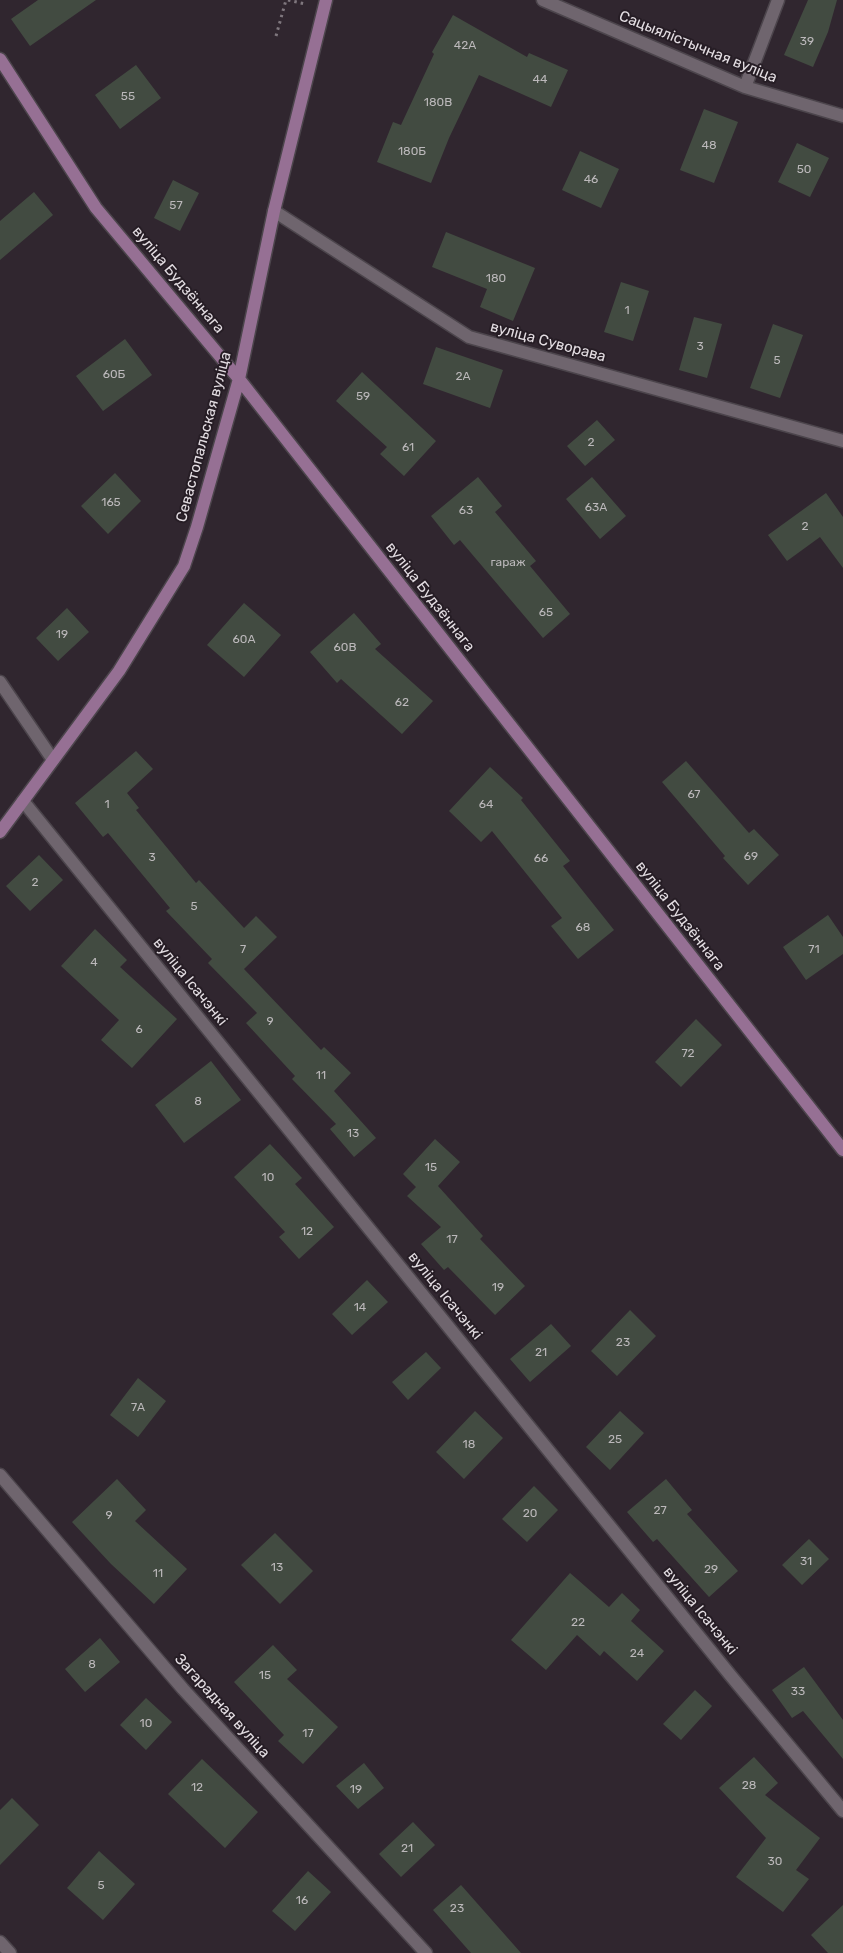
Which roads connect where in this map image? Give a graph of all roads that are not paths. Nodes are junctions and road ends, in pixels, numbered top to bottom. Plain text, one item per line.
1 (326, 0) edge
2 (544, 0) edge
3 (778, 0) edge
4 (0, 59) edge
5 (746, 87) junction
6 (843, 116) edge
7 (274, 211) junction
8 (239, 379) junction
9 (837, 439) edge
10 (843, 452) edge
11 (0, 682) edge
12 (53, 760) junction
13 (23, 801) junction
14 (0, 832) edge
15 (843, 1150) edge
16 (0, 1475) edge
17 (843, 1811) edge
18 (0, 1942) edge
19 (10, 1953) edge
20 (426, 1953) edge

1 - 7 street, Севастопальская вуліца
2 - 5 street, Сацыялістычная вуліца
3 - 5 street
4 - 8 street, вуліца Будзённага
5 - 6 street, Сацыялістычная вуліца
7 - 8 street, Севастопальская вуліца
7 - 9 street, вуліца Суворава
8 - 12 street, Севастопальская вуліца
8 - 15 street, вуліца Будзённага
9 - 10 street
11 - 12 street
12 - 13 street, Севастопальская вуліца
13 - 14 street, Севастопальская вуліца
13 - 17 street, вуліца Ісачэнкі
16 - 20 street, Загарадная вуліца
18 - 19 street

